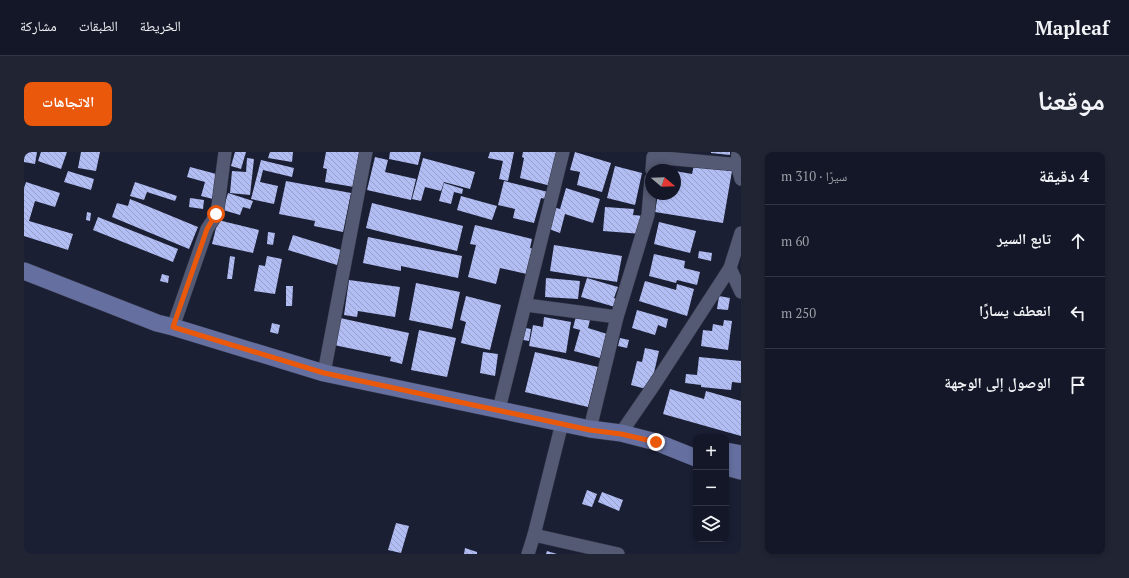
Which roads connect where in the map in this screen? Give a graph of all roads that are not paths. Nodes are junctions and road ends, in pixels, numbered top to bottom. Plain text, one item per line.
1 (225, 152) edge
2 (366, 152) edge
3 (563, 152) edge
4 (739, 161) edge
5 (652, 164) edge
6 (741, 179) edge
7 (649, 200) edge
8 (741, 233) edge
9 (730, 268) junction
10 (24, 272) edge
11 (741, 292) edge
12 (526, 305) junction
13 (617, 317) junction
14 (173, 327) junction
15 (324, 373) junction
16 (499, 410) junction
17 (562, 423) junction
18 (590, 430) junction
19 (621, 434) junction
20 (656, 442) junction
21 (693, 446) edge
22 (729, 452) edge
23 (741, 454) edge
24 (693, 457) edge
25 (729, 468) edge
26 (741, 471) edge
27 (534, 535) junction
28 (528, 554) edge
29 (618, 554) edge

1 - 14 street
2 - 15 street
3 - 12 street
4 - 5 street
4 - 6 street
7 - 13 street
8 - 9 street
9 - 11 street
9 - 19 street
10 - 14 main road
12 - 13 street
12 - 16 street
13 - 18 street
14 - 15 main road
15 - 16 main road
16 - 17 main road
17 - 18 main road
17 - 27 street
18 - 19 main road
19 - 20 main road
20 - 21 main road
20 - 24 main road
22 - 23 main road
25 - 26 main road
27 - 28 street
27 - 29 street

